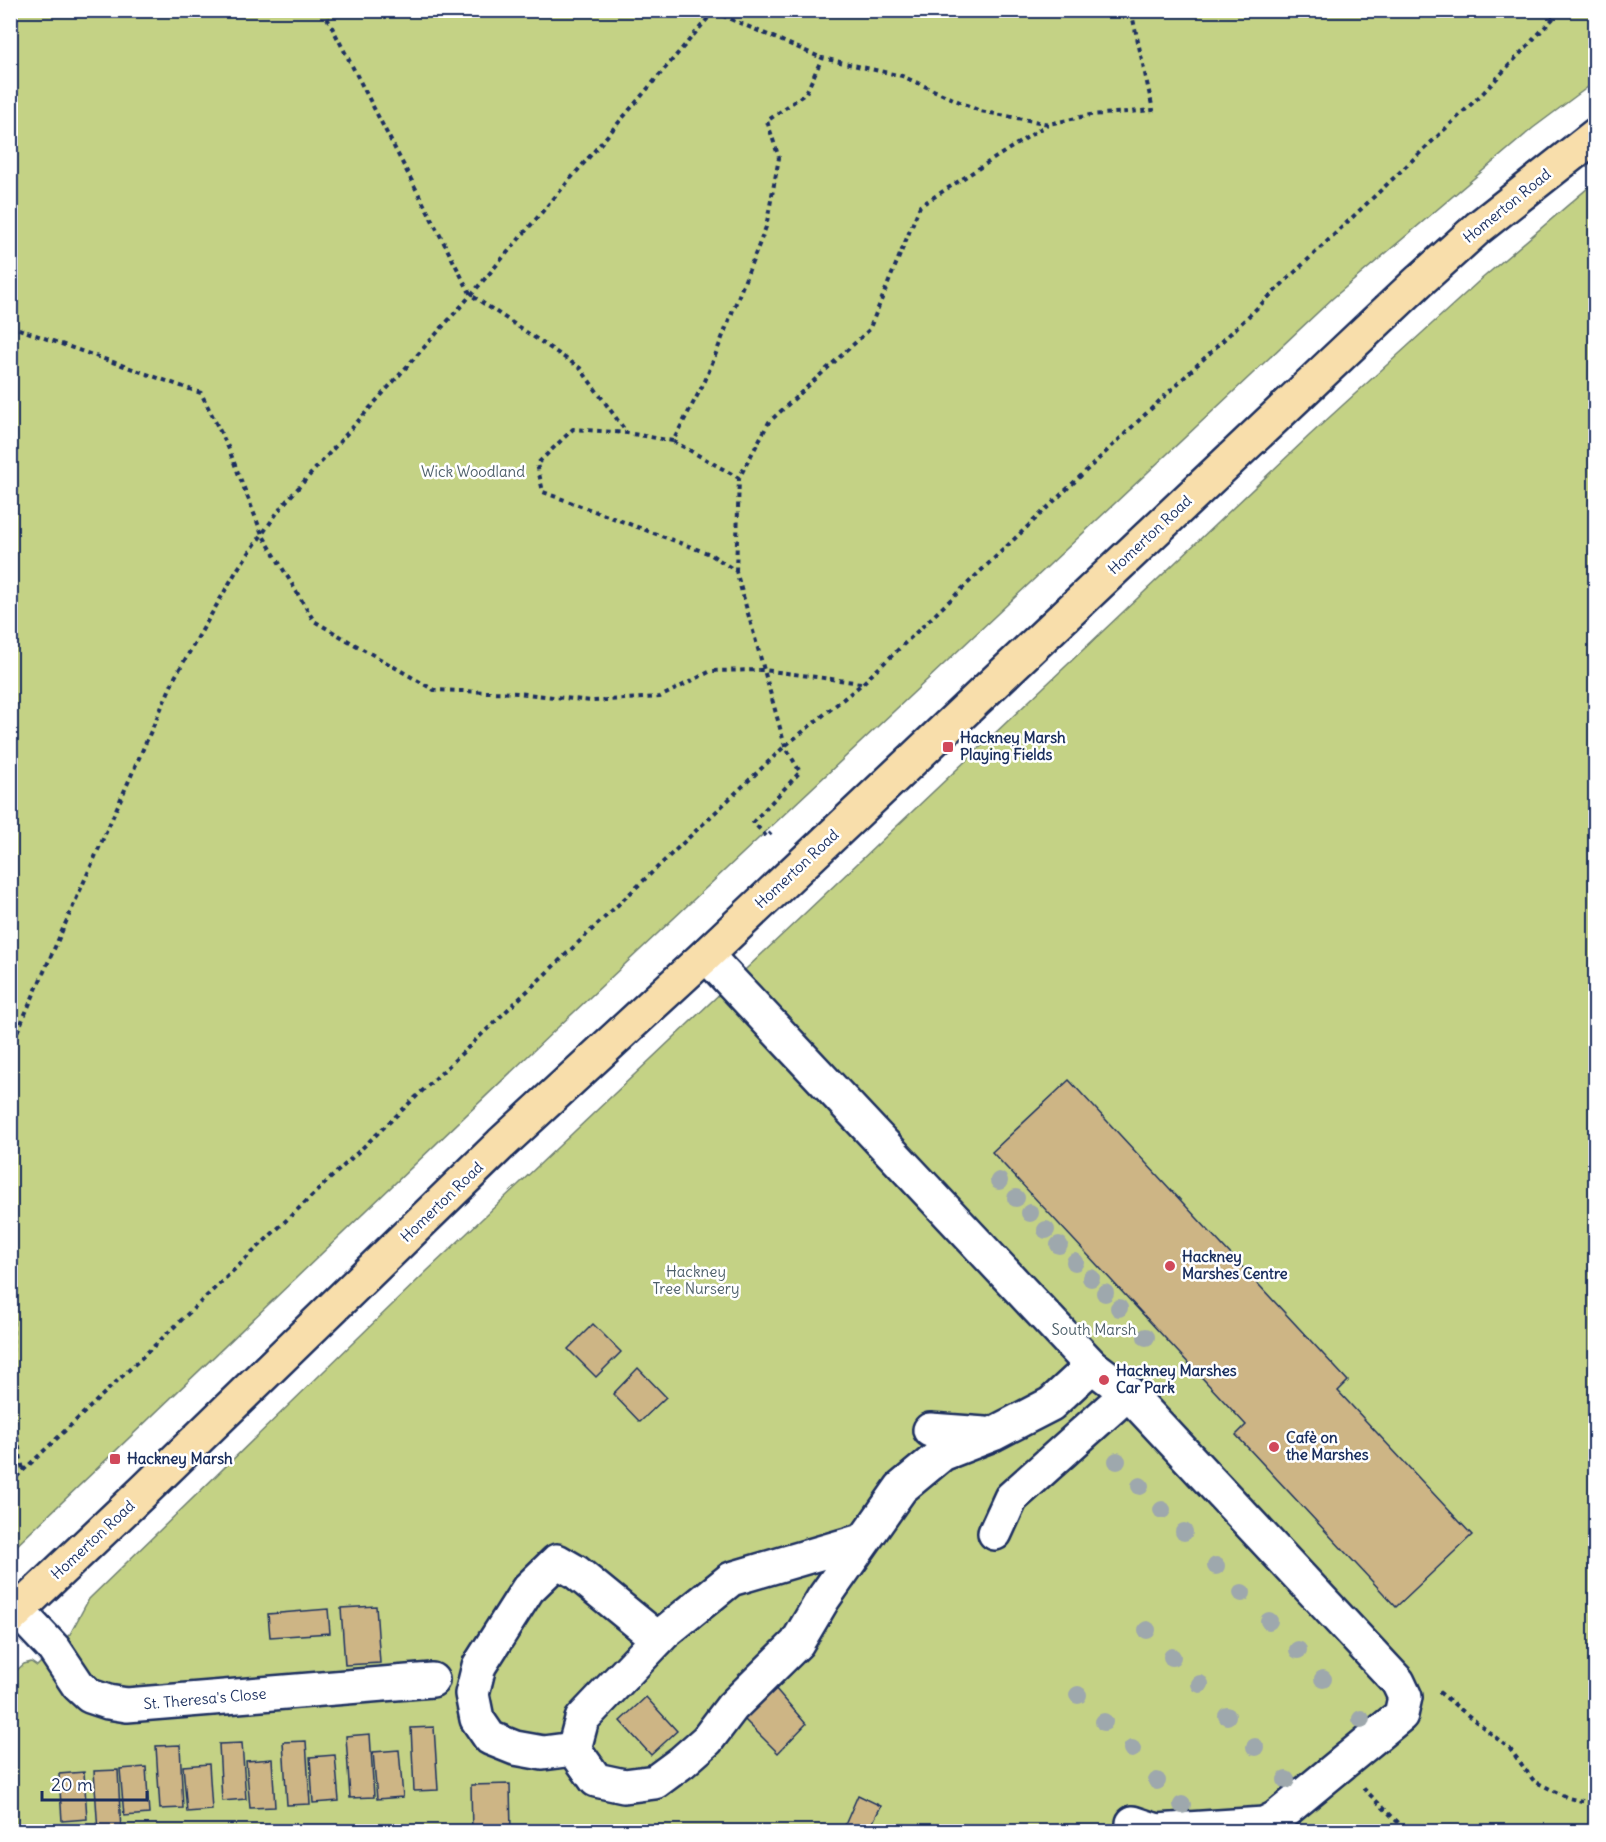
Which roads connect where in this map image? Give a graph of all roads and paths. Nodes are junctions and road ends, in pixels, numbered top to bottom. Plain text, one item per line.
1 (323, 10) edge
2 (1131, 10) edge
3 (1561, 10) edge
4 (715, 11) edge
5 (822, 58) junction
6 (1049, 124) junction
7 (1596, 135) edge
8 (471, 295) junction
9 (10, 326) edge
10 (627, 433) junction
11 (673, 441) junction
12 (739, 478) junction
13 (262, 534) junction
14 (736, 571) junction
15 (764, 670) junction
16 (862, 684) junction
17 (785, 746) junction
18 (771, 833) dead end
19 (706, 955) junction
20 (10, 1048) edge
21 (10, 1268) edge
22 (1092, 1366) junction
23 (1128, 1393) junction
24 (930, 1430) dead end
25 (993, 1434) junction
26 (23, 1471) junction
27 (10, 1483) edge
28 (995, 1533) dead end
29 (864, 1540) junction
30 (14, 1614) edge
31 (657, 1640) junction
32 (432, 1680) dead end
33 (1398, 1682) junction
34 (574, 1749) junction
35 (1340, 1767) junction
36 (1596, 1804) edge
37 (1133, 1823) dead end
38 (1408, 1832) edge

1 - 8 path
2 - 6 path
3 - 16 path
4 - 5 path
4 - 8 path
5 - 6 path
5 - 11 path
6 - 12 path
7 - 19 main road, Homerton Road
8 - 10 path
8 - 13 path
9 - 13 path
10 - 11 path
10 - 14 path
11 - 12 path
12 - 14 path
13 - 15 path
13 - 20 path
14 - 15 path
15 - 16 path
15 - 17 path
16 - 17 path
17 - 18 path
17 - 26 path
19 - 22 street
19 - 30 main road, Homerton Road
21 - 26 path
22 - 23 street
22 - 25 street
23 - 28 street
23 - 33 street
24 - 25 street
25 - 29 street
26 - 27 path
29 - 31 street
29 - 34 street
30 - 32 street, St. Theresa's Close
31 - 34 street
31 - 34 street
33 - 35 street
33 - 36 path
35 - 37 street
35 - 38 path

